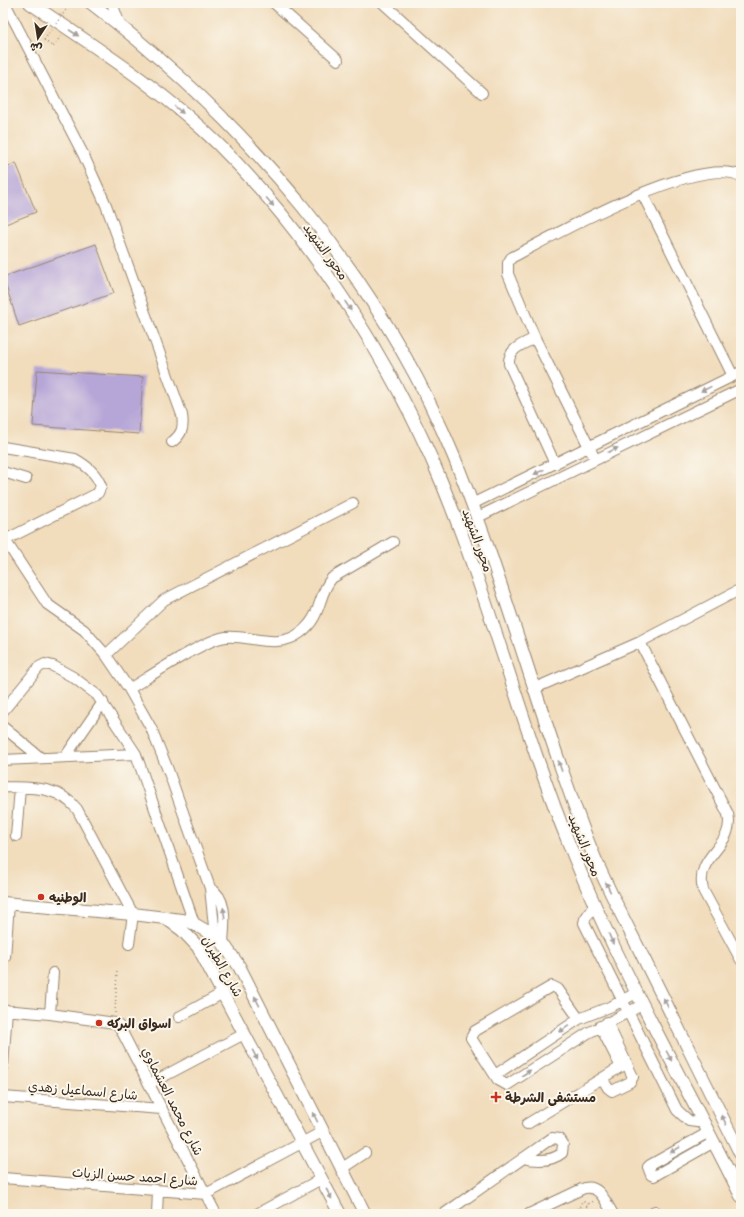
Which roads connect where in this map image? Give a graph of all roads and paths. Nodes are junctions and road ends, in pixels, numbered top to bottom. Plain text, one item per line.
1 (4, 3) edge
2 (30, 3) edge
3 (71, 3) edge
4 (91, 3) edge
5 (112, 3) edge
6 (274, 3) edge
7 (383, 3) edge
8 (120, 25) junction
9 (53, 47) dead end
10 (338, 60) dead end
11 (482, 93) dead end
12 (741, 176) edge
13 (642, 194) junction
14 (535, 338) junction
15 (737, 374) edge
16 (741, 390) edge
17 (675, 404) junction
18 (680, 418) junction
19 (172, 442) dead end
20 (3, 447) edge
21 (589, 448) junction
22 (595, 459) junction
23 (555, 464) junction
24 (3, 472) edge
25 (26, 479) dead end
26 (353, 503) dead end
27 (472, 504) junction
28 (478, 517) junction
29 (4, 538) edge
30 (393, 542) dead end
31 (741, 589) edge
32 (640, 642) junction
33 (106, 655) junction
34 (129, 689) junction
35 (533, 689) junction
36 (103, 702) junction
37 (3, 711) edge
38 (3, 727) edge
39 (136, 754) junction
40 (65, 757) junction
41 (41, 758) junction
42 (3, 760) edge
43 (3, 787) edge
44 (20, 788) junction
45 (16, 836) dead end
46 (6, 904) edge
47 (595, 904) junction
48 (133, 914) junction
49 (166, 919) junction
50 (194, 923) junction
51 (219, 939) junction
52 (129, 944) dead end
53 (5, 957) dead end
54 (205, 958) junction
55 (741, 960) edge
56 (117, 970) dead end
57 (53, 973) dead end
58 (223, 993) junction
59 (636, 993) junction
60 (623, 1001) junction
61 (642, 1005) junction
62 (5, 1010) edge
63 (628, 1011) junction
64 (50, 1014) junction
65 (179, 1017) dead end
66 (579, 1019) junction
67 (115, 1023) junction
68 (603, 1024) junction
69 (244, 1034) junction
70 (624, 1065) junction
71 (3, 1066) edge
72 (495, 1076) junction
73 (602, 1078) junction
74 (149, 1084) junction
75 (3, 1097) edge
76 (162, 1110) junction
77 (527, 1124) dead end
78 (322, 1132) junction
79 (709, 1132) junction
80 (302, 1143) junction
81 (366, 1153) dead end
82 (741, 1155) edge
83 (523, 1158) dead end
84 (341, 1169) junction
85 (3, 1178) edge
86 (321, 1179) junction
87 (158, 1191) junction
88 (206, 1194) junction
89 (741, 1196) edge
90 (579, 1208) junction
91 (273, 1210) edge
92 (610, 1213) edge
93 (156, 1214) edge
94 (216, 1214) edge
95 (257, 1214) edge
96 (340, 1214) edge
97 (365, 1214) edge
98 (444, 1214) edge
99 (529, 1214) edge
100 (566, 1214) edge

1 - 19 street
2 -> 47 main road, محور الشهيد
3 - 9 path, bridge
4 - 8 main road, محور الشهيد
5 - 8 street
6 - 10 street
7 - 11 street
8 - 27 main road, محور الشهيد
12 - 13 street
13 - 14 street
13 - 15 street
14 - 21 street
14 - 23 street
15 -> 17 street
16 - 18 street
17 - 18 street
17 - 21 street
22 -> 18 street
20 - 29 street
21 - 22 street
21 - 23 street
22 - 28 street
23 -> 27 street
24 - 25 street
26 - 33 street
27 - 28 main road, محور الشهيد
28 - 35 main road, محور الشهيد
29 - 33 street
30 - 34 street
31 - 32 street
32 - 35 street
32 - 55 street
33 - 34 street
34 - 51 street
82 -> 35 main road, محور الشهيد
36 - 37 street
36 - 39 street
36 - 40 street
38 - 41 street
39 - 40 street
39 - 50 street
40 - 41 street
41 - 42 street
43 - 44 street
44 - 45 street
44 - 48 street
46 - 48 main road
46 - 53 street
47 -> 59 main road, محور الشهيد
47 - 60 street
48 - 49 main road
48 - 52 street
49 - 50 main road, شارع الطيران
49 - 54 main road, شارع الطيران
50 - 51 main road, شارع الطيران
51 - 54 main road
78 -> 51 main road, شارع الطيران
54 - 58 main road, شارع الطيران
56 - 67 path
57 - 64 street
58 - 65 street
58 - 69 main road, شارع الطيران
59 - 60 street
59 - 61 main road, محور الشهيد
60 - 63 street
60 - 66 street
61 - 63 street
61 -> 79 main road, محور الشهيد
62 - 64 street
62 - 71 street
63 - 68 street
63 - 79 street
64 - 67 street
66 -> 72 street
66 - 72 street
67 - 74 street, شارع محمد العشماوي
68 - 70 street
72 -> 68 street
69 - 74 street
69 -> 80 main road, شارع الطيران
70 - 73 street
70 - 73 street
73 - 77 street
74 - 76 street, شارع محمد العشماوي
75 - 76 street, شارع اسماعيل زهدي
76 - 88 street, شارع محمد العشماوي
78 - 80 street, شارع احمد حسن الزيات
78 - 84 main road, شارع الطيران
79 -> 79 street
79 - 89 main road, محور الشهيد
80 - 86 main road, شارع الطيران
80 - 88 street, شارع احمد حسن الزيات
81 - 84 street
83 - 98 street
84 - 97 main road, شارع الطيران
85 - 87 street, شارع احمد حسن الزيات
86 - 91 street
86 -> 96 main road, شارع الطيران
87 - 88 street, شارع احمد حسن الزيات
87 - 93 street
88 - 94 street, شارع محمد العشماوي
90 - 90 path
90 - 100 path
91 - 95 street
92 - 99 street

